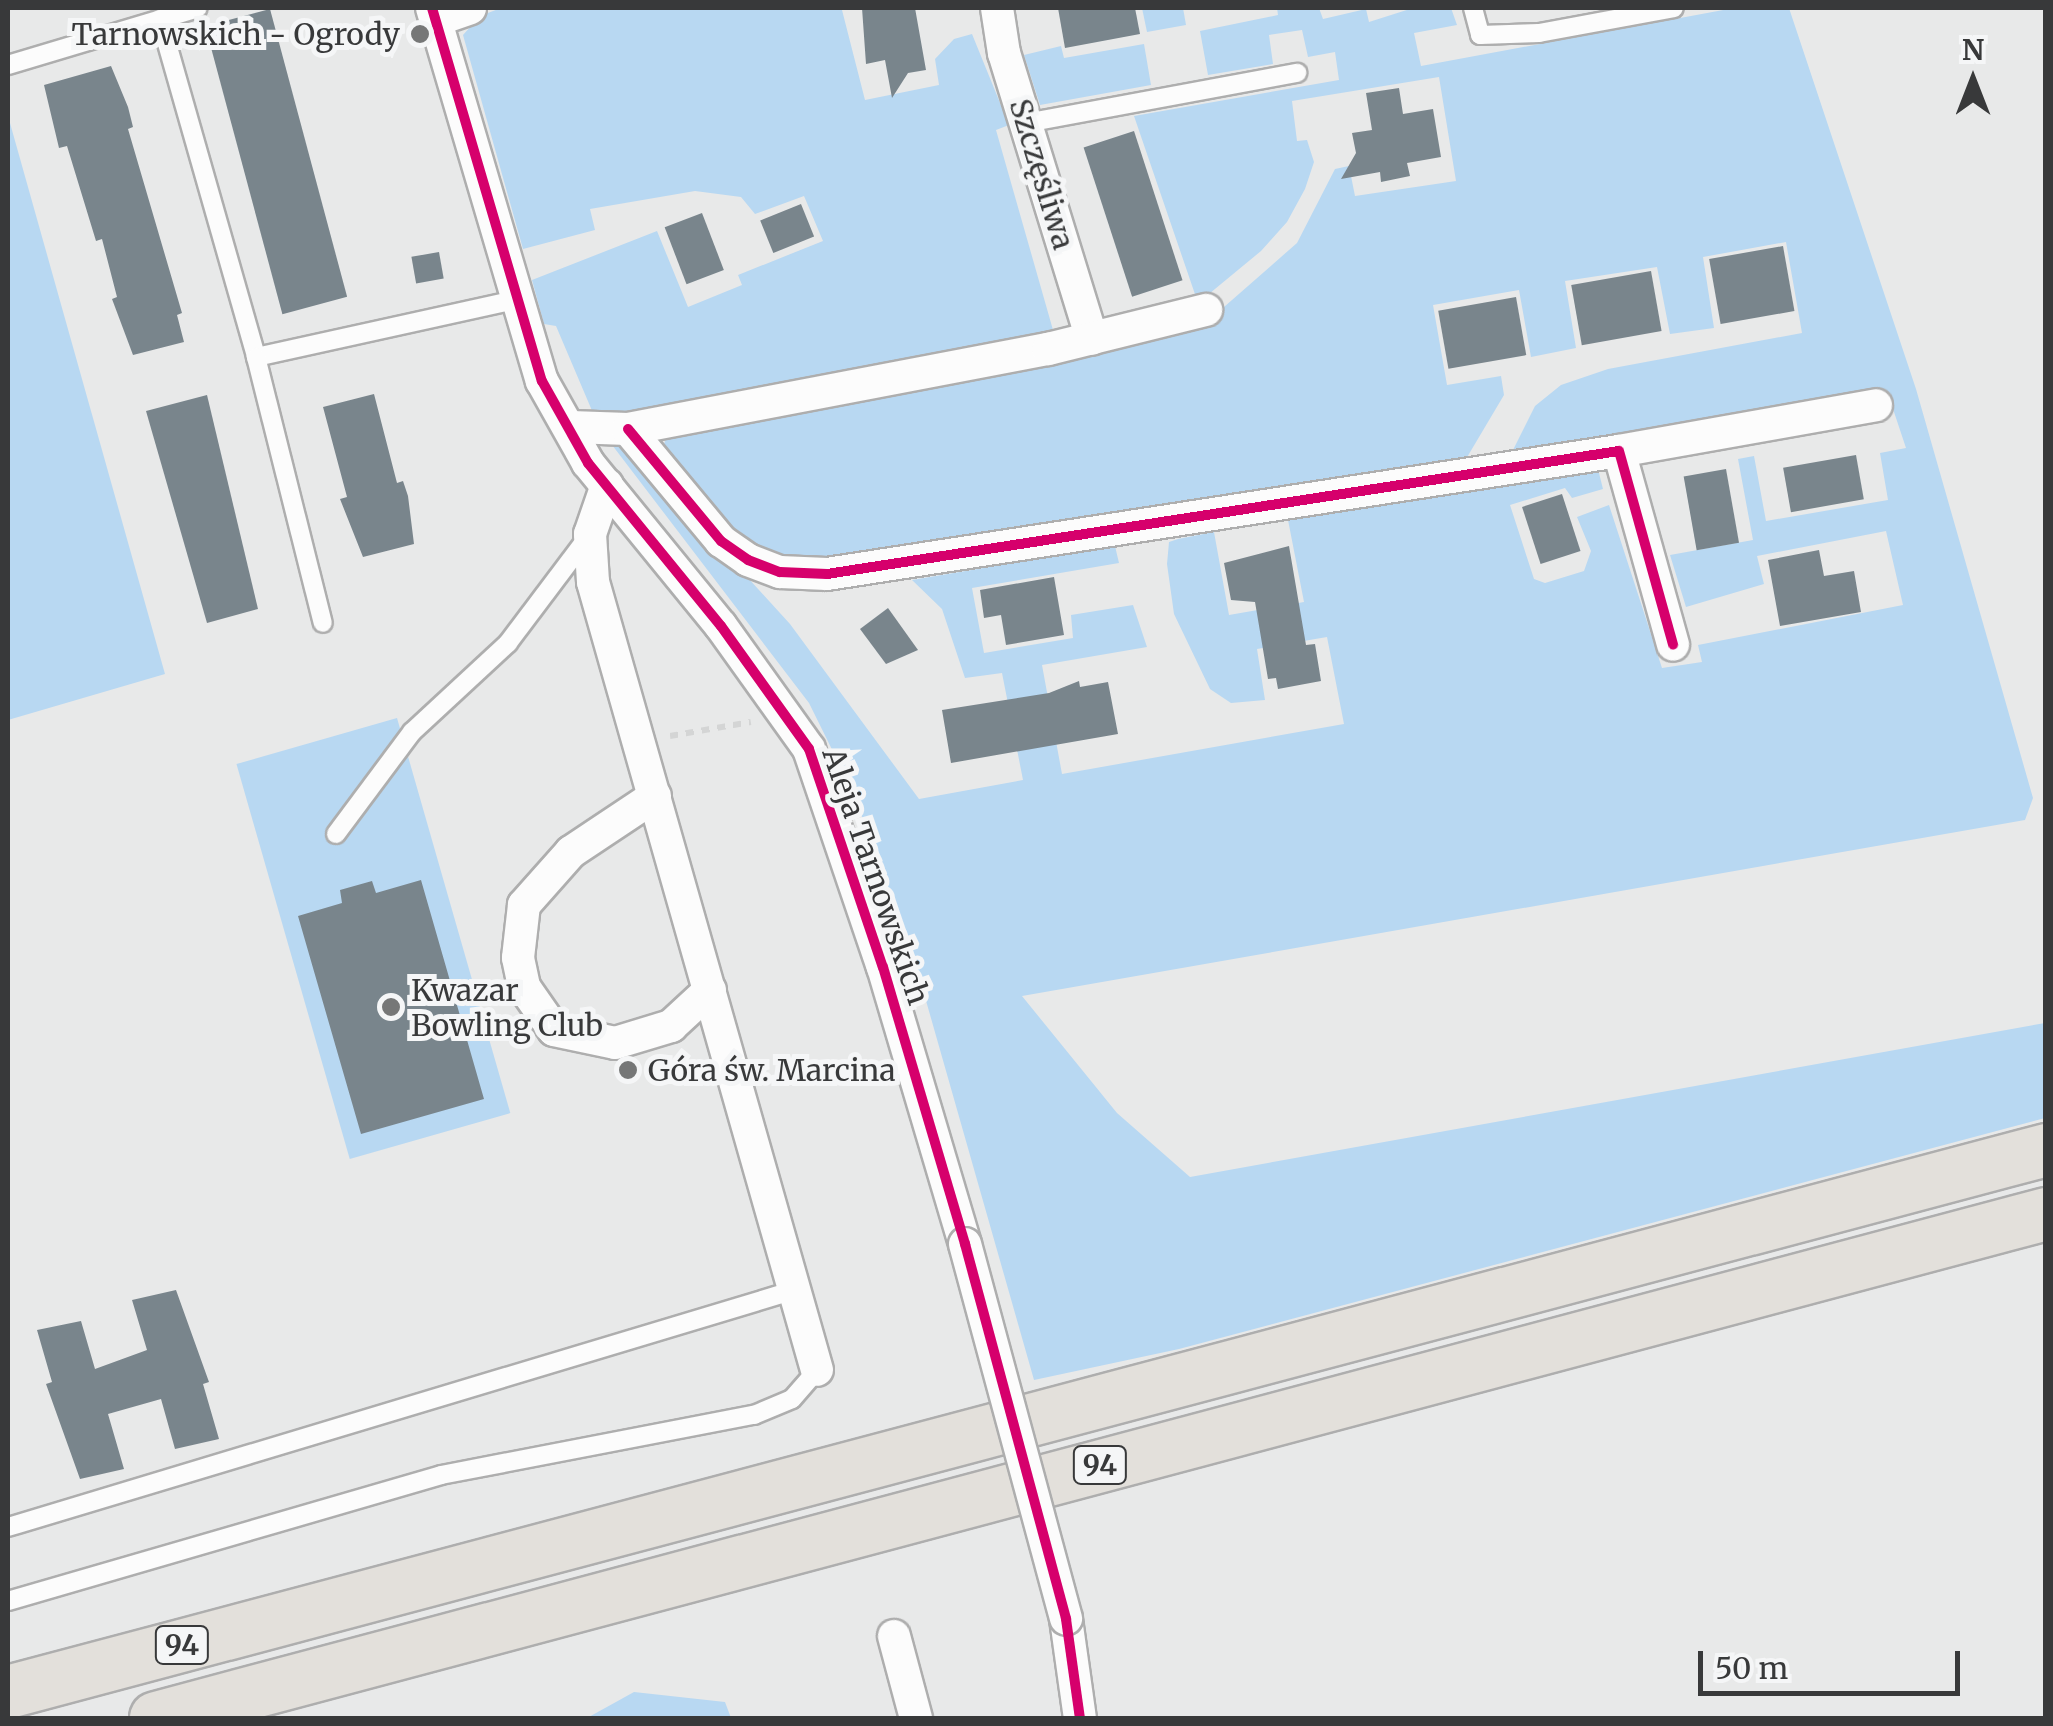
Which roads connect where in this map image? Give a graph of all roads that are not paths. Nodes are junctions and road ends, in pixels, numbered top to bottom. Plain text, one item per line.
1 (198, 8) edge
2 (470, 8) edge
3 (997, 8) edge
4 (1473, 8) edge
5 (1674, 8) edge
6 (434, 14) edge
7 (160, 19) junction
8 (8, 65) edge
9 (1297, 73) dead end
10 (1026, 122) junction
11 (519, 299) junction
12 (1206, 310) dead end
13 (1092, 339) junction
14 (256, 357) junction
15 (1876, 405) dead end
16 (571, 427) junction
17 (628, 429) junction
18 (1620, 451) junction
19 (607, 486) junction
20 (590, 534) junction
21 (323, 623) dead end
22 (1673, 645) dead end
23 (654, 796) junction
24 (336, 834) dead end
25 (710, 990) junction
26 (2046, 1150) edge
27 (2046, 1214) edge
28 (796, 1290) junction
29 (817, 1370) joint
30 (8, 1527) edge
31 (8, 1600) edge
32 (894, 1636) dead end
33 (8, 1692) edge
34 (156, 1718) edge
35 (916, 1718) edge
36 (1080, 1718) edge

1 - 7 lane
2 - 6 street
3 - 10 street, Szczęśliwa
4 - 5 lane
6 - 11 street, Aleja Tarnowskich
7 - 8 lane
7 - 14 lane
9 - 10 lane
10 - 13 street, Szczęśliwa
11 - 14 lane
11 - 16 street, Aleja Tarnowskich
12 - 13 street
13 - 17 street
14 - 21 lane
15 - 18 street
16 - 17 street
16 - 19 street, Aleja Tarnowskich
17 - 18 street
18 - 22 street
19 - 20 street
19 - 36 street, Aleja Tarnowskich, bridge
20 - 23 street
20 - 24 lane
23 - 25 street
23 - 25 street
25 - 28 street
26 - 33 main road, 94
27 - 34 main road, 94
28 - 29 street
28 - 30 lane
29 - 31 lane
32 - 35 street

